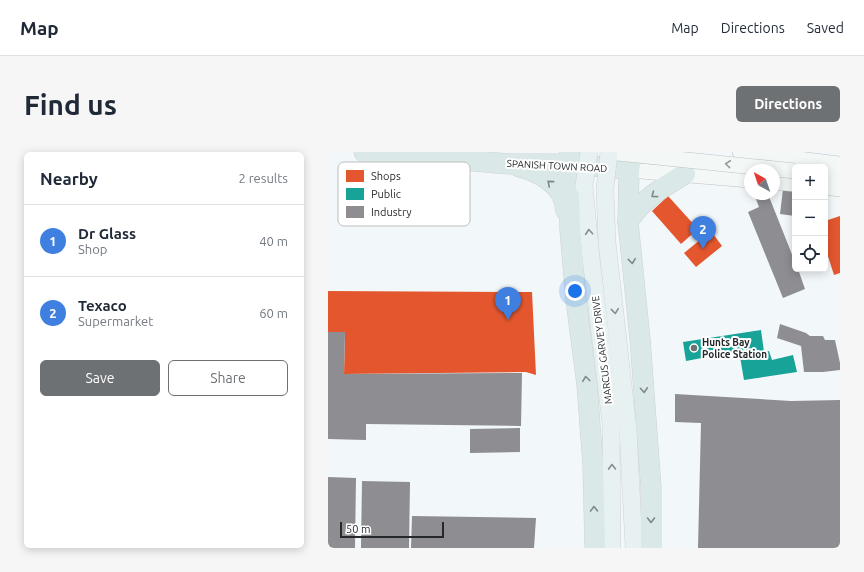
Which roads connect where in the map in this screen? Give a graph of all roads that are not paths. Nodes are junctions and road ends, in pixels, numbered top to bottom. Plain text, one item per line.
1 (364, 152) edge
2 (589, 152) edge
3 (608, 152) edge
4 (740, 152) edge
5 (569, 158) edge
6 (631, 161) edge
7 (510, 164) junction
8 (840, 164) edge
9 (792, 171) edge
10 (685, 174) junction
11 (828, 174) edge
12 (840, 175) edge
13 (744, 179) edge
14 (780, 183) edge
15 (792, 184) edge
16 (828, 187) edge
17 (840, 189) edge
18 (628, 222) junction
19 (570, 230) junction
20 (595, 548) edge
21 (612, 548) edge
22 (634, 548) edge
23 (651, 548) edge

1 - 7 highway, SPANISH TOWN ROAD
21 -> 2 main road, MARCUS GARVEY DRIVE, bridge
9 -> 3 main road, SPANISH TOWN ROAD, bridge
3 -> 22 main road, MARCUS GARVEY DRIVE, bridge
4 - 8 main road
5 - 6 highway, SPANISH TOWN ROAD
5 - 7 highway, SPANISH TOWN ROAD
5 - 19 highway, MARCUS GARVEY DRIVE
6 - 10 main road, SPANISH TOWN ROAD
6 - 18 highway
19 -> 7 highway
10 - 13 main road, SPANISH TOWN ROAD
10 -> 18 highway
11 - 12 main road
14 - 15 main road
16 - 17 main road
18 -> 23 highway
20 -> 19 highway, MARCUS GARVEY DRIVE

